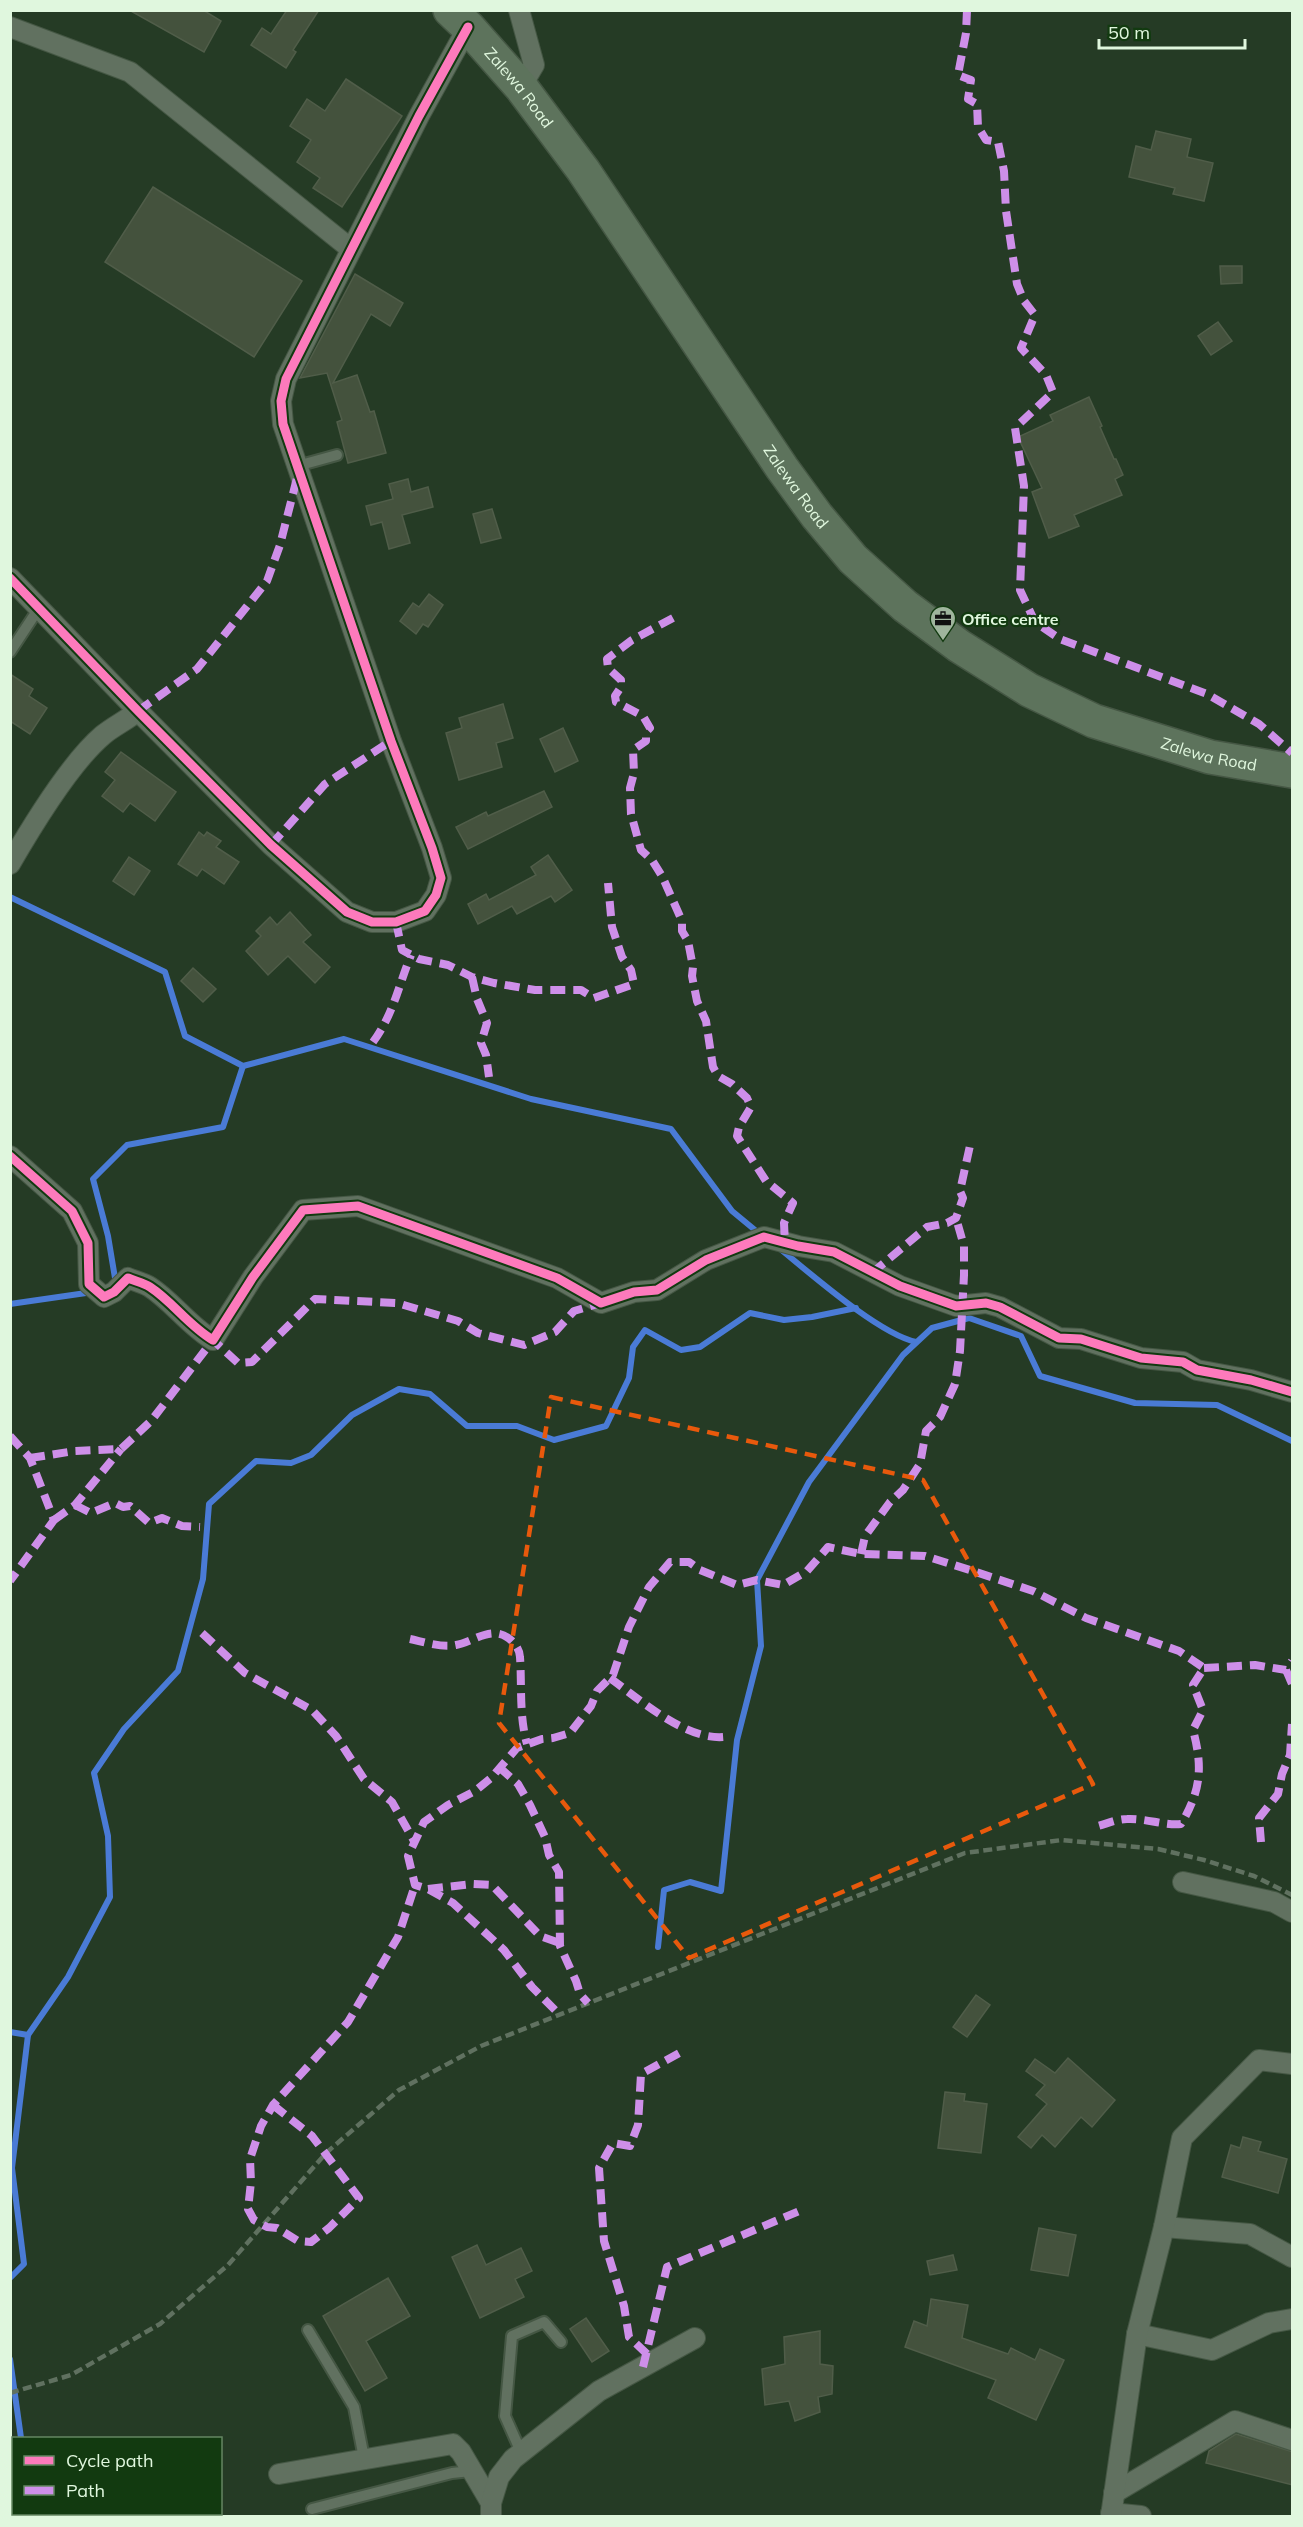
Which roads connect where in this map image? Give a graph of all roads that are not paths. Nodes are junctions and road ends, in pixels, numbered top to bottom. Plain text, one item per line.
1 (519, 10) edge
2 (459, 19) edge
3 (10, 27) edge
4 (520, 87) junction
5 (351, 249) junction
6 (338, 455) dead end
7 (297, 466) junction
8 (10, 578) edge
9 (39, 608) junction
10 (10, 652) edge
11 (138, 711) junction
12 (1293, 771) edge
13 (10, 864) edge
14 (10, 1156) edge
15 (1293, 1392) edge
16 (1183, 1882) dead end
17 (1293, 1912) edge
18 (1293, 2064) edge
19 (1164, 2228) junction
20 (1293, 2257) edge
21 (1293, 2319) edge
22 (308, 2330) dead end
23 (1137, 2334) junction
24 (695, 2338) dead end
25 (561, 2342) dead end
26 (1293, 2440) edge
27 (521, 2452) junction
28 (364, 2458) junction
29 (471, 2471) junction
30 (279, 2474) dead end
31 (1114, 2493) junction
32 (312, 2509) dead end
33 (491, 2510) edge
34 (1111, 2515) edge
35 (1141, 2517) edge

1 - 4 street
2 - 4 highway, Zalewa Road
2 - 5 street
3 - 5 street
4 - 12 highway, Zalewa Road
5 - 7 street
6 - 7 lane
7 - 11 street
8 - 9 street
9 - 10 lane
9 - 11 street
11 - 13 street
14 - 15 street
16 - 17 street
18 - 19 street
19 - 20 street
19 - 23 street
21 - 23 street
22 - 28 lane
23 - 31 street
24 - 27 street
25 - 27 lane
26 - 31 street
27 - 33 street
28 - 29 street
28 - 30 street
29 - 32 lane
29 - 33 street
31 - 34 street
34 - 35 street

